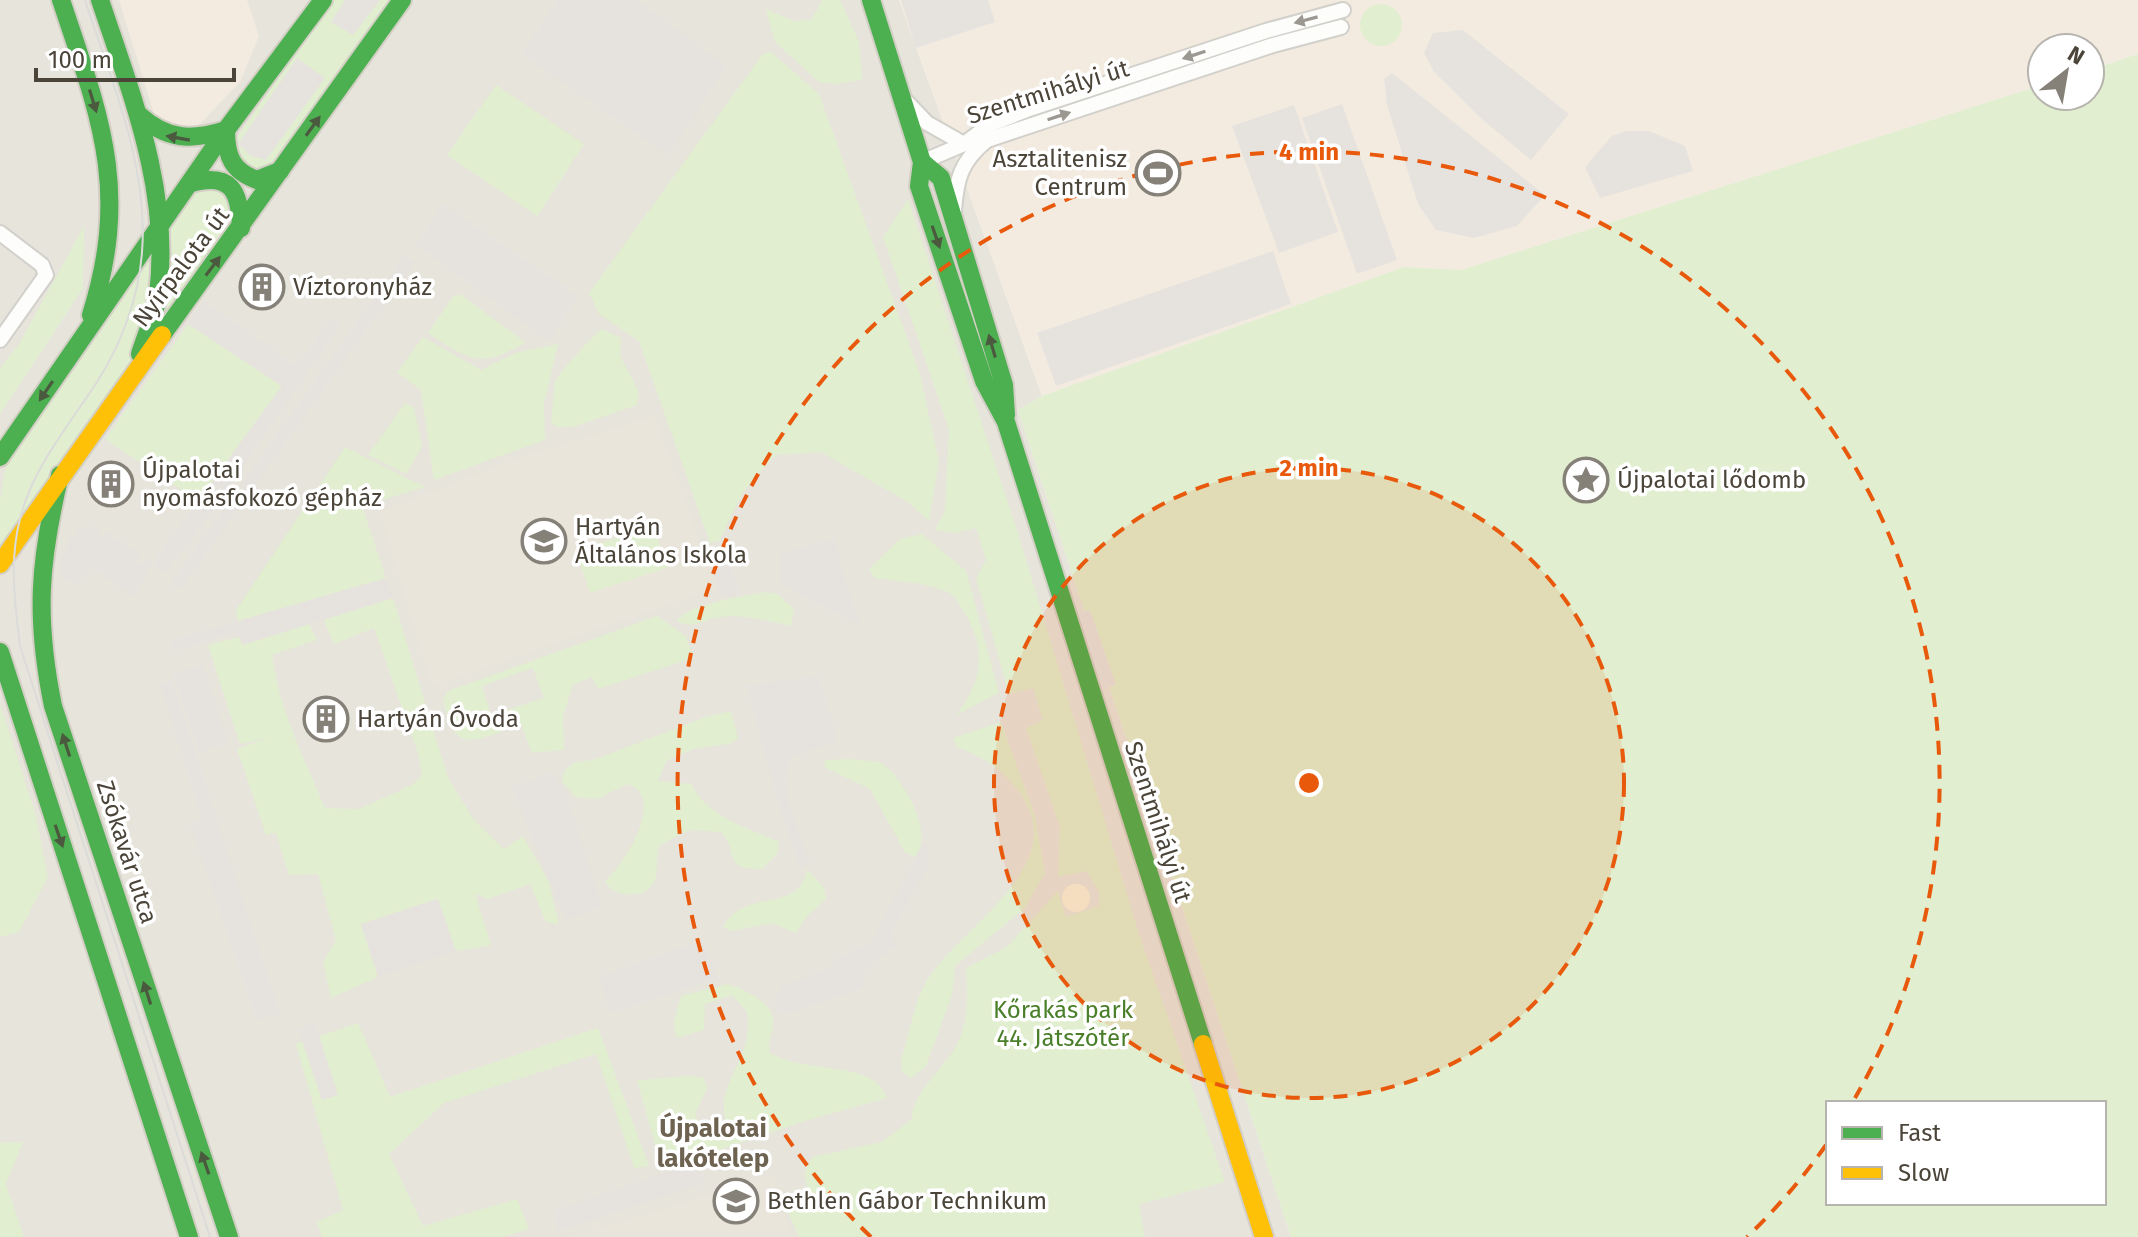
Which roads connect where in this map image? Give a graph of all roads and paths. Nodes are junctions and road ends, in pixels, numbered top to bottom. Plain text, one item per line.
1 (61, 0) edge
2 (100, 0) edge
3 (323, 0) edge
4 (402, 0) edge
5 (871, 0) edge
6 (1343, 10) dead end
7 (1341, 27) dead end
8 (901, 96) junction
9 (137, 113) junction
10 (226, 130) junction
11 (987, 140) junction
12 (964, 144) junction
13 (922, 162) junction
14 (282, 170) junction
15 (191, 183) junction
16 (954, 218) junction
17 (163, 223) junction
18 (241, 228) junction
19 (0, 233) edge
20 (0, 340) edge
21 (78, 343) junction
22 (135, 368) junction
23 (1006, 422) junction
24 (13, 439) junction
25 (0, 457) edge
26 (0, 472) edge
27 (60, 475) junction
28 (0, 564) edge
29 (0, 652) edge
30 (4, 678) edge
31 (171, 1067) junction
32 (137, 1076) junction
33 (189, 1237) edge
34 (229, 1237) edge
35 (1264, 1237) edge

1 -> 21 main road
2 - 9 main road
3 - 10 main road, Nyírpalota út
14 -> 4 main road, Nyírpalota út
5 - 8 main road, Szentmihályi út
6 -> 12 street, Szentmihályi út
11 -> 7 street, Szentmihályi út
8 - 12 street
8 - 13 main road, Szentmihályi út
10 -> 9 main road
9 - 17 main road
10 - 14 main road
10 - 15 main road, Nyírpalota út
11 - 12 street, Szentmihályi út
11 - 16 street
12 - 13 street
13 - 16 main road, Szentmihályi út
13 -> 23 main road, Szentmihályi út
14 - 18 main road, Nyírpalota út
15 - 17 main road, Nyírpalota út
15 - 18 main road
23 -> 16 main road, Szentmihályi út
17 - 21 main road, Nyírpalota út
17 - 22 main road
22 -> 18 main road, Nyírpalota út
19 - 20 street
21 -> 24 main road, Nyírpalota út
22 - 27 main road, Nyírpalota út
23 - 35 main road, Szentmihályi út
24 - 25 main road, Nyírpalota út
24 - 26 main road
27 - 28 main road, Nyírpalota út
31 -> 27 main road, Zsókavár utca
29 - 30 main road
30 -> 32 main road
31 - 32 main road
34 -> 31 main road, Zsókavár utca
32 - 33 main road

